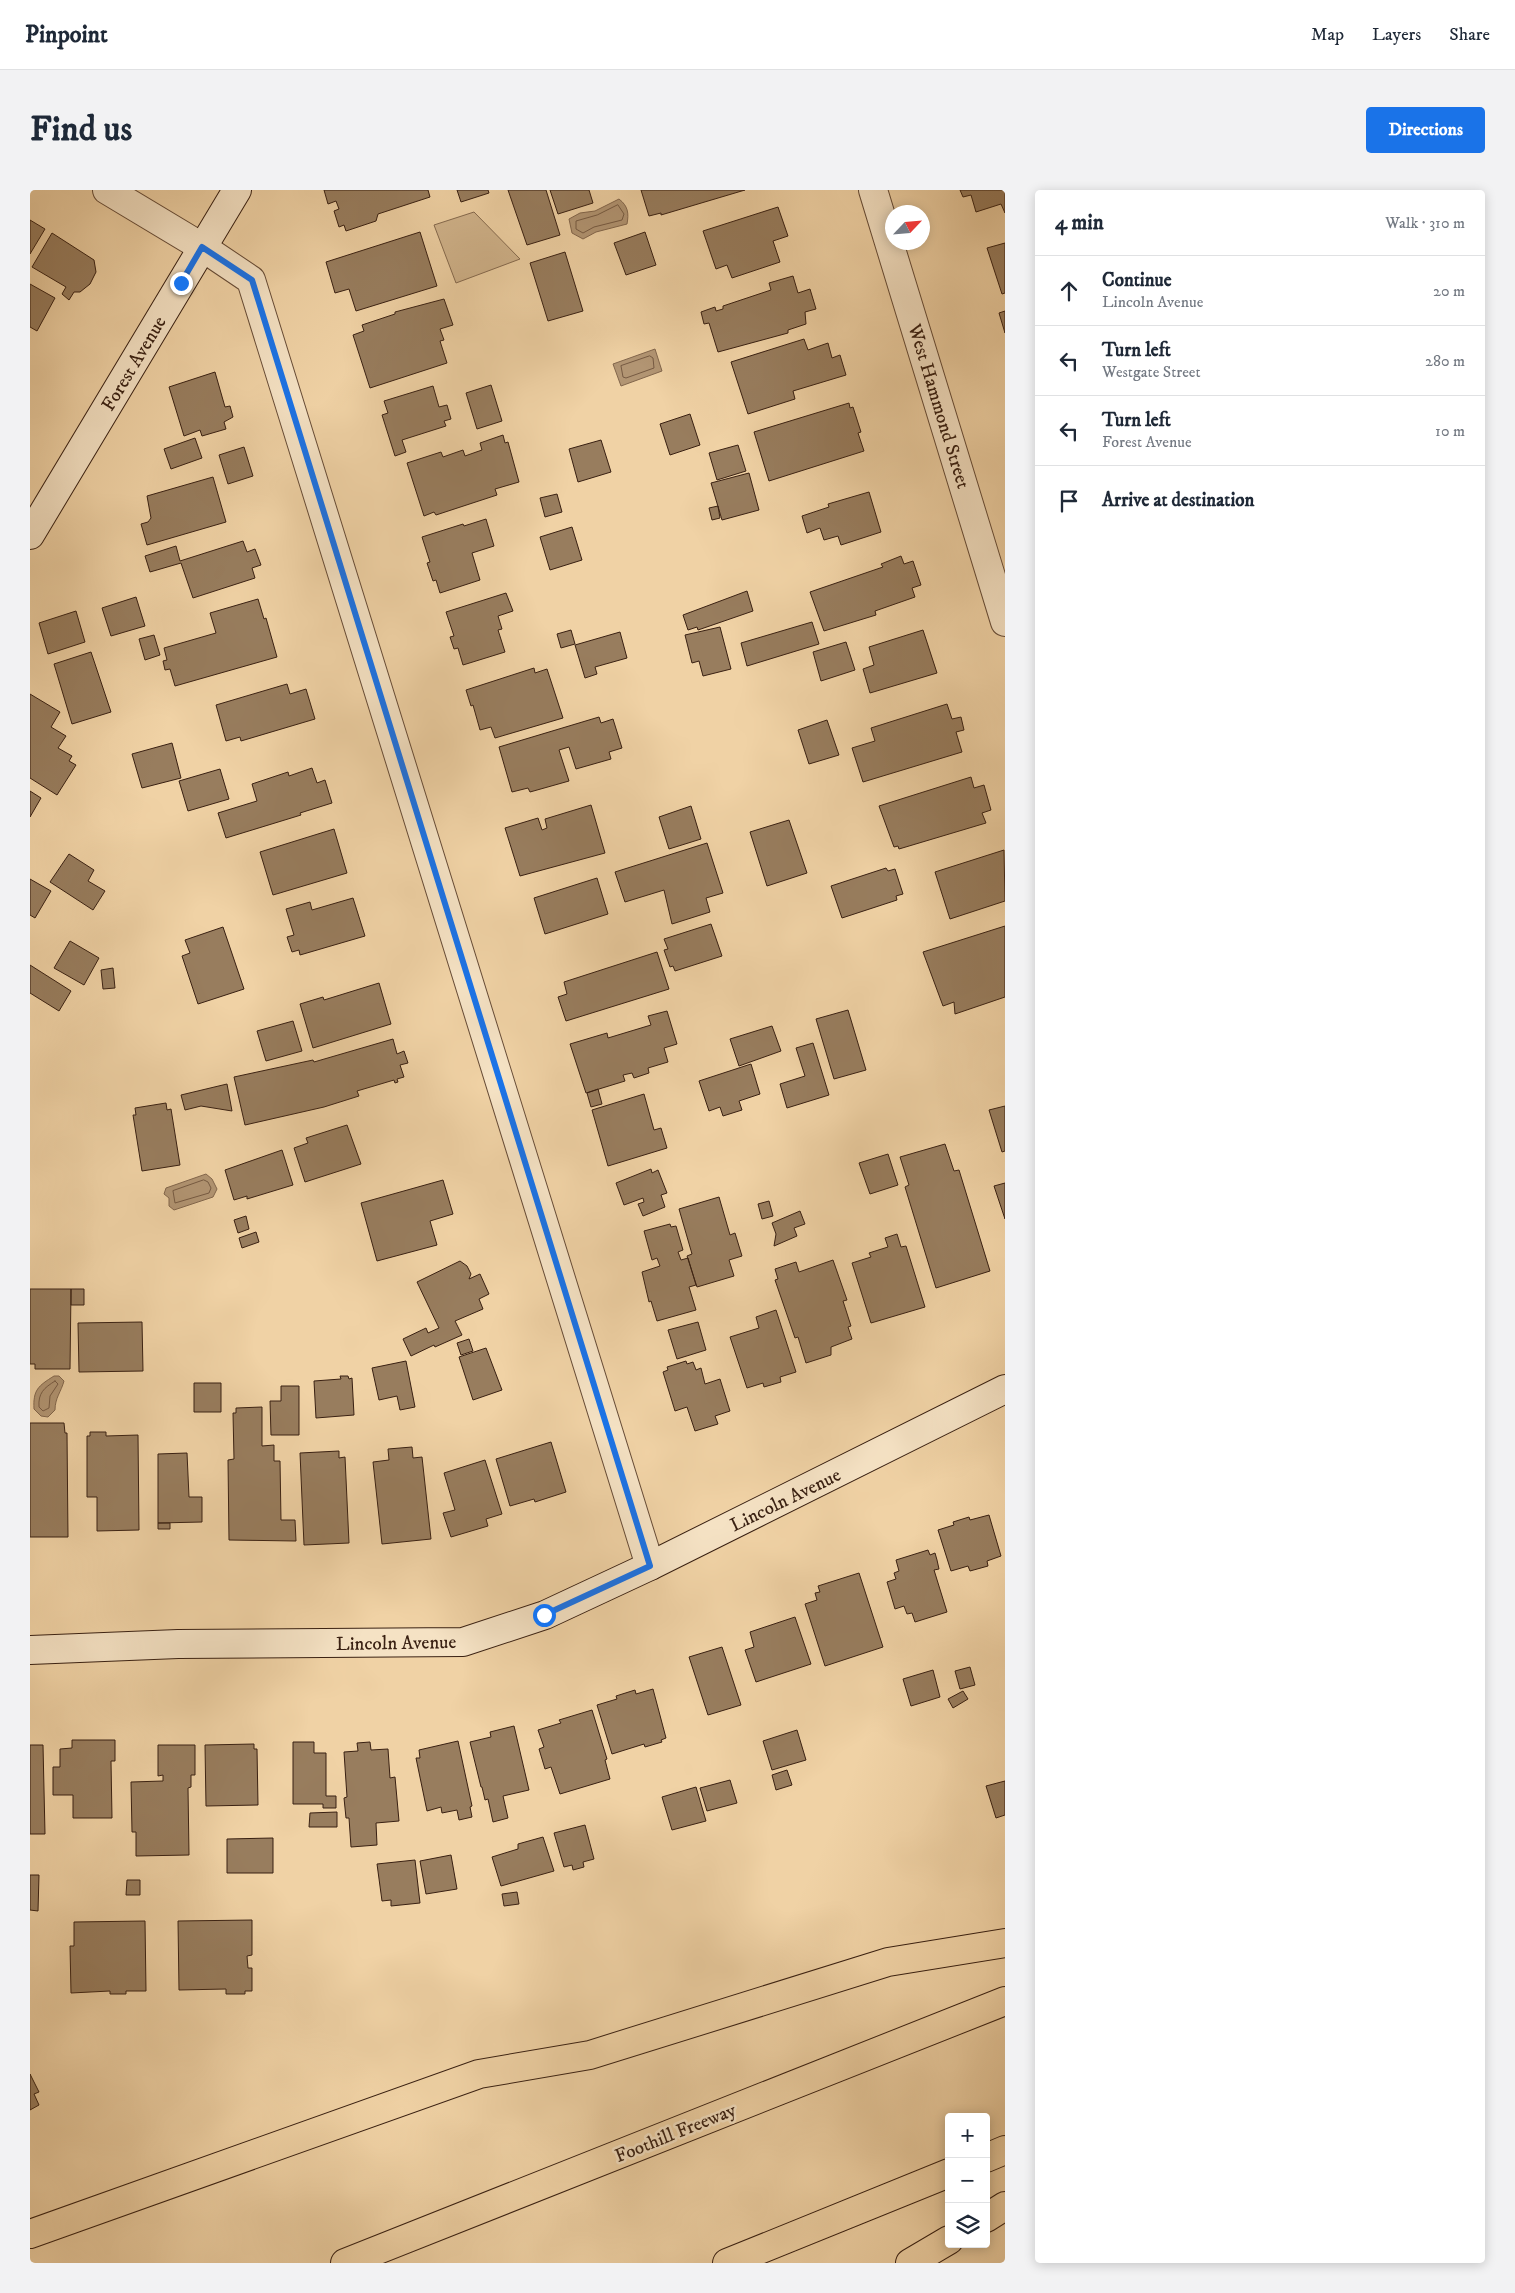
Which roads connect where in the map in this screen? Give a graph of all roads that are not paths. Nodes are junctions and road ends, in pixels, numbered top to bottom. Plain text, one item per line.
1 (107, 190) edge
2 (236, 190) edge
3 (873, 190) edge
4 (202, 247) junction
5 (30, 535) edge
6 (1005, 622) edge
7 (1005, 1389) edge
8 (650, 1566) junction
9 (30, 1650) edge
10 (1005, 1943) edge
11 (1005, 2000) edge
12 (1005, 2150) edge
13 (990, 2156) edge
14 (945, 2175) edge
15 (1005, 2206) edge
16 (990, 2215) edge
17 (30, 2234) edge
18 (945, 2242) edge
19 (345, 2263) edge
20 (727, 2263) edge
21 (910, 2263) edge

1 - 4 street
2 - 4 street, Forest Avenue
3 - 6 street, West Hammond Street
4 - 5 street, Forest Avenue
4 - 8 street
7 - 8 street, Lincoln Avenue
8 - 9 street, Lincoln Avenue
10 - 17 highway
11 - 19 highway, Foothill Freeway
12 - 13 highway
14 - 20 highway
15 - 16 highway
18 - 21 highway

